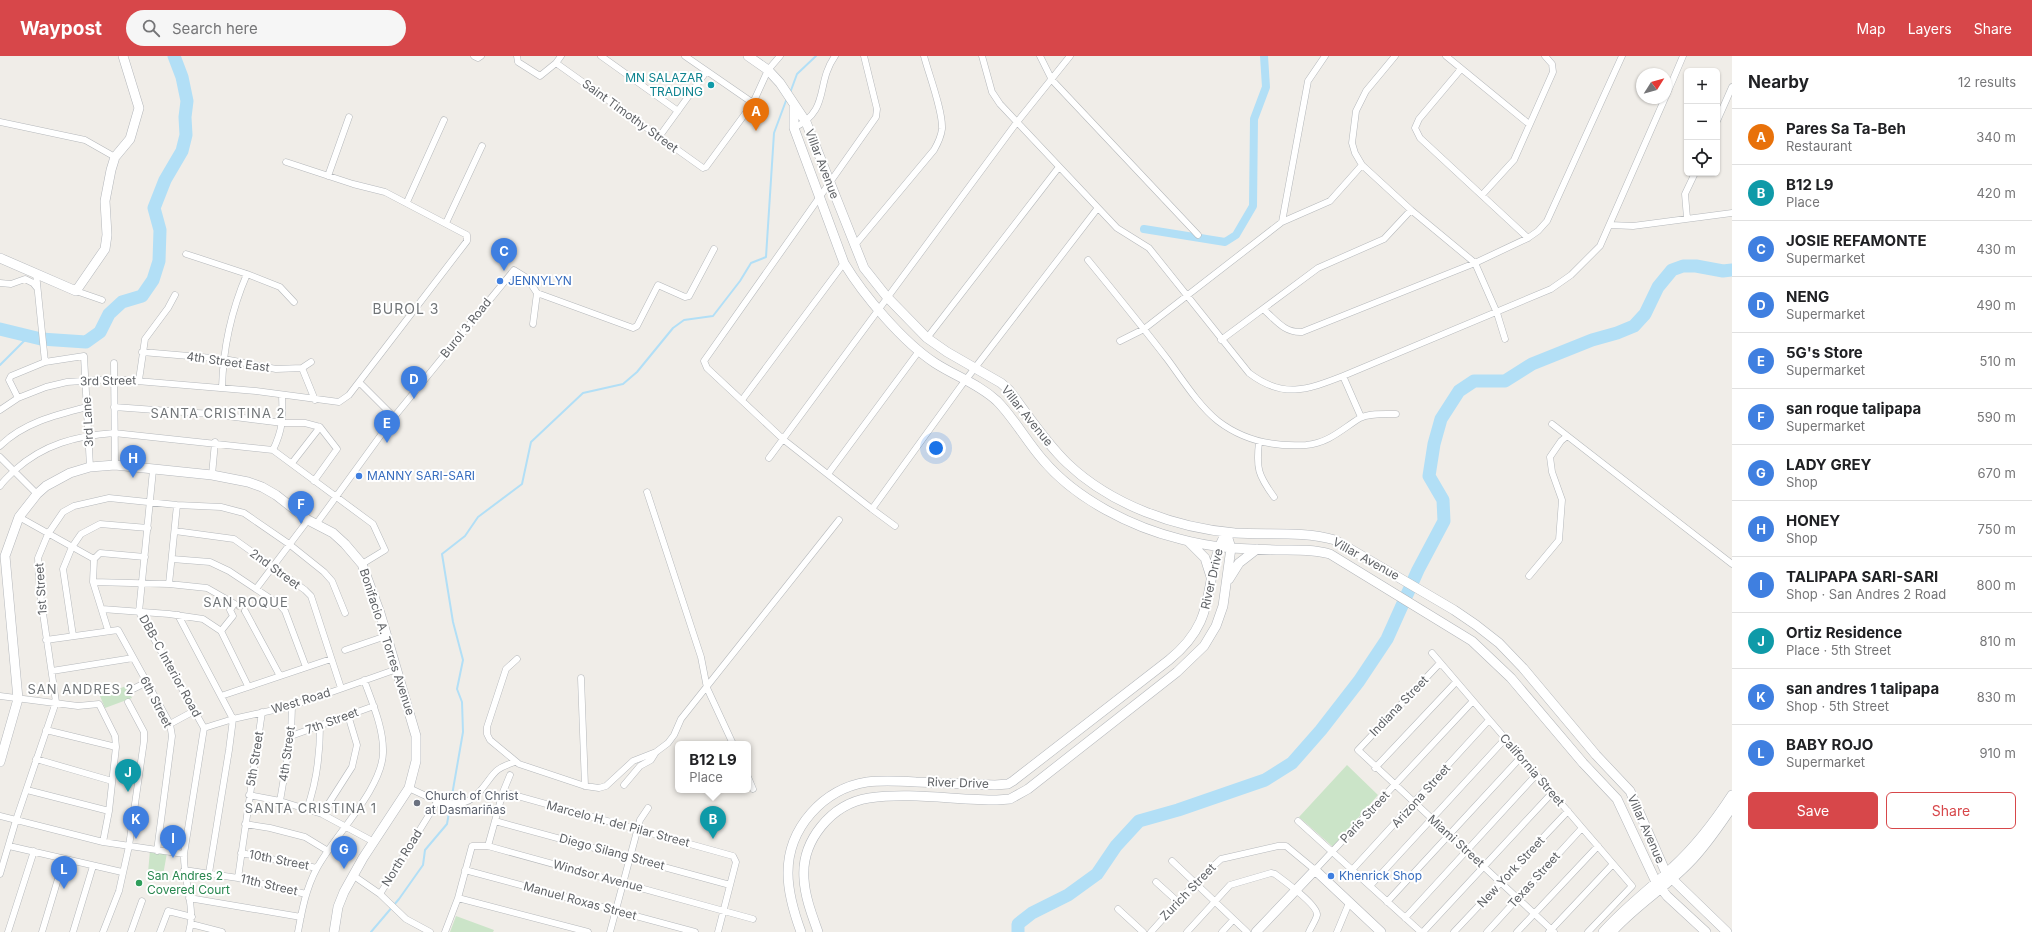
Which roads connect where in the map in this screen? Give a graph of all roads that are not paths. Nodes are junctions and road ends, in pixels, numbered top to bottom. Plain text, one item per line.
1 (123, 56) edge
2 (517, 56) edge
3 (561, 56) edge
4 (601, 56) edge
5 (685, 56) edge
6 (748, 56) edge
7 (780, 56) edge
8 (834, 56) edge
9 (864, 56) edge
10 (924, 56) edge
11 (982, 56) edge
12 (1040, 56) edge
13 (1070, 56) edge
14 (1325, 56) edge
15 (1395, 56) edge
16 (1446, 56) edge
17 (1545, 56) edge
18 (1622, 56) edge
19 (1683, 56) edge
20 (556, 63) junction
21 (1461, 69) junction
22 (706, 72) junction
23 (770, 72) junction
24 (1052, 80) junction
25 (1672, 83) edge
26 (1732, 87) edge
27 (753, 103) junction
28 (1663, 104) edge
29 (794, 106) junction
30 (678, 111) junction
31 (1720, 115) edge
32 (349, 117) dead end
33 (444, 120) dead end
34 (0, 122) edge
35 (806, 122) junction
36 (1017, 122) junction
37 (1529, 124) junction
38 (794, 128) junction
39 (658, 137) junction
40 (482, 146) dead end
41 (115, 158) junction
42 (286, 162) dead end
43 (1362, 165) junction
44 (1059, 167) junction
45 (328, 176) junction
46 (1693, 176) edge
47 (829, 182) junction
48 (1482, 195) junction
49 (820, 197) junction
50 (407, 202) junction
51 (1097, 209) junction
52 (1412, 210) junction
53 (1732, 213) edge
54 (1687, 218) junction
55 (446, 222) junction
56 (1282, 222) junction
57 (1610, 225) junction
58 (1198, 235) dead end
59 (1528, 238) junction
60 (854, 246) junction
61 (714, 249) dead end
62 (186, 254) dead end
63 (1088, 260) dead end
64 (2, 261) edge
65 (844, 263) junction
66 (1475, 263) junction
67 (36, 273) junction
68 (247, 274) junction
69 (0, 284) edge
70 (37, 288) junction
71 (76, 291) junction
72 (537, 293) junction
73 (175, 295) dead end
74 (1186, 296) junction
75 (887, 297) junction
76 (102, 300) dead end
77 (294, 302) dead end
78 (878, 308) junction
79 (1263, 309) junction
80 (1497, 313) junction
81 (533, 324) dead end
82 (1144, 329) junction
83 (927, 338) junction
84 (1506, 339) dead end
85 (1120, 340) dead end
86 (1221, 340) junction
87 (919, 351) junction
88 (142, 352) junction
89 (224, 360) junction
90 (45, 362) junction
91 (311, 362) dead end
92 (114, 363) dead end
93 (302, 368) junction
94 (975, 368) junction
95 (1343, 376) junction
96 (113, 378) junction
97 (86, 380) junction
98 (140, 380) junction
99 (966, 380) junction
100 (359, 382) junction
101 (222, 388) junction
102 (282, 395) junction
103 (18, 398) junction
104 (315, 400) junction
105 (742, 400) junction
106 (86, 407) junction
107 (114, 407) junction
108 (0, 410) edge
109 (211, 414) dead end
110 (1396, 414) dead end
111 (227, 416) dead end
112 (394, 417) junction
113 (1361, 417) junction
114 (283, 423) junction
115 (1552, 424) dead end
116 (320, 427) junction
117 (114, 433) junction
118 (88, 435) junction
119 (1567, 436) junction
120 (784, 440) junction
121 (215, 442) junction
122 (1259, 442) junction
123 (0, 446) edge
124 (273, 450) junction
125 (0, 457) edge
126 (769, 458) dead end
127 (292, 463) junction
128 (115, 465) junction
129 (90, 467) junction
130 (153, 470) junction
131 (15, 471) junction
132 (828, 474) junction
133 (212, 475) junction
134 (314, 481) junction
135 (0, 486) edge
136 (647, 492) dead end
137 (37, 494) junction
138 (336, 496) junction
139 (1274, 497) dead end
140 (150, 502) junction
141 (177, 505) junction
142 (872, 509) junction
143 (19, 517) junction
144 (839, 520) dead end
145 (312, 522) junction
146 (895, 526) dead end
147 (148, 528) junction
148 (174, 531) junction
149 (1226, 532) junction
150 (48, 534) junction
151 (1189, 542) junction
152 (289, 544) junction
153 (72, 547) junction
154 (1218, 547) junction
155 (1231, 548) junction
156 (1257, 549) junction
157 (3, 555) edge
158 (145, 557) junction
159 (94, 559) junction
160 (172, 559) junction
161 (362, 564) junction
162 (1732, 564) edge
163 (272, 567) junction
164 (1529, 576) dead end
165 (1212, 579) junction
166 (4, 582) edge
167 (93, 582) junction
168 (1227, 582) junction
169 (142, 584) junction
170 (169, 584) junction
171 (256, 589) junction
172 (102, 609) junction
173 (245, 611) tunnel mouth
174 (139, 612) junction
175 (345, 613) dead end
176 (178, 615) junction
177 (108, 630) junction
178 (221, 631) junction
179 (73, 636) junction
180 (386, 636) junction
181 (46, 640) junction
182 (345, 650) dead end
183 (1432, 653) dead end
184 (133, 658) junction
185 (331, 659) junction
186 (517, 660) dead end
187 (1440, 662) junction
188 (306, 667) junction
189 (397, 669) junction
190 (52, 671) junction
191 (280, 676) junction
192 (581, 678) dead end
193 (364, 680) junction
194 (147, 682) junction
195 (1456, 682) junction
196 (248, 686) junction
197 (341, 688) junction
198 (707, 688) junction
199 (131, 690) dead end
200 (0, 696) edge
201 (221, 696) junction
202 (18, 699) junction
203 (1473, 700) junction
204 (56, 702) junction
205 (128, 702) dead end
206 (292, 706) junction
207 (374, 706) junction
208 (194, 710) junction
209 (262, 712) junction
210 (348, 715) junction
211 (232, 719) junction
212 (1489, 720) junction
213 (170, 724) junction
214 (320, 726) junction
215 (204, 728) junction
216 (46, 730) junction
217 (291, 736) junction
218 (1505, 739) junction
219 (732, 741) edge
220 (116, 747) junction
221 (1358, 749) joint
222 (656, 752) junction
223 (1522, 757) junction
224 (36, 759) junction
225 (0, 762) edge
226 (515, 762) junction
227 (1375, 768) junction
228 (510, 775) dead end
229 (1536, 775) junction
230 (112, 782) junction
231 (751, 784) edge
232 (624, 785) dead end
233 (1395, 785) junction
234 (586, 786) junction
235 (409, 788) junction
236 (753, 789) dead end
237 (27, 790) junction
238 (504, 792) junction
239 (1552, 793) junction
240 (249, 795) junction
241 (1732, 795) edge
242 (280, 801) junction
243 (437, 802) junction
244 (1415, 803) junction
245 (1732, 807) edge
246 (648, 808) dead end
247 (307, 809) junction
248 (109, 811) junction
249 (1568, 811) junction
250 (322, 814) junction
251 (0, 816) edge
252 (1432, 819) junction
253 (16, 820) junction
254 (495, 821) junction
255 (1298, 821) dead end
256 (245, 824) junction
257 (345, 826) junction
258 (1582, 828) junction
259 (638, 830) junction
260 (1449, 835) junction
261 (103, 842) junction
262 (374, 842) junction
263 (9, 846) junction
264 (129, 846) junction
265 (488, 846) junction
266 (1598, 846) junction
267 (1467, 850) junction
268 (34, 851) junction
269 (157, 851) junction
270 (328, 851) junction
271 (1332, 852) junction
272 (241, 853) junction
273 (184, 854) junction
274 (630, 857) junction
275 (64, 860) junction
276 (1172, 861) dead end
277 (1613, 864) junction
278 (93, 866) junction
279 (1483, 866) junction
280 (317, 868) junction
281 (184, 870) junction
282 (465, 870) junction
283 (1315, 870) junction
284 (1352, 870) junction
285 (122, 872) junction
286 (209, 873) junction
287 (0, 874) edge
288 (354, 876) junction
289 (1669, 876) junction
290 (238, 878) junction
291 (1156, 882) dead end
292 (1501, 882) junction
293 (1195, 883) junction
294 (624, 884) junction
295 (730, 885) junction
296 (1370, 886) junction
297 (1658, 886) junction
298 (1296, 890) junction
299 (306, 894) junction
300 (380, 894) junction
301 (189, 898) junction
302 (458, 898) junction
303 (1519, 898) junction
304 (142, 901) dead end
305 (1178, 901) junction
306 (1215, 902) junction
307 (1387, 902) junction
308 (1349, 903) junction
309 (616, 910) junction
310 (1118, 910) dead end
311 (724, 911) junction
312 (1535, 912) junction
313 (300, 917) junction
314 (753, 918) dead end
315 (1404, 918) junction
316 (1234, 920) junction
317 (191, 921) junction
318 (1376, 930) edge
319 (1552, 931) edge
320 (8, 932) edge
321 (42, 932) edge
322 (73, 932) edge
323 (103, 932) edge
324 (131, 932) edge
325 (160, 932) edge
326 (189, 932) edge
327 (222, 932) edge
328 (298, 932) edge
329 (334, 932) edge
330 (430, 932) edge
331 (444, 932) edge
332 (588, 932) edge
333 (610, 932) edge
334 (695, 932) edge
335 (718, 932) edge
336 (801, 932) edge
337 (818, 932) edge
338 (1144, 932) edge
339 (1151, 932) edge
340 (1187, 932) edge
341 (1222, 932) edge
342 (1247, 932) edge
343 (1256, 932) edge
344 (1309, 932) edge
345 (1337, 932) edge
346 (1422, 932) edge
347 (1454, 932) edge
348 (1487, 932) edge
349 (1517, 932) edge
350 (1588, 932) edge
351 (1603, 932) edge
352 (1612, 932) edge
353 (1706, 932) edge
354 (1727, 932) edge

1 - 41 main road
2 - 20 street
3 - 20 street
4 - 30 street
5 - 22 street
6 - 23 main road
7 - 23 street
8 - 35 street
9 - 47 street
10 - 60 street
11 - 36 street
12 - 24 street
13 - 24 street
14 - 56 street
15 - 43 street
16 - 21 street
17 - 37 street
18 - 59 street
19 - 25 street
20 - 39 street, Saint Timothy Street
21 - 37 street
21 - 48 street
22 - 27 street
22 - 30 street
23 - 27 street
23 - 29 main road
24 - 36 street
24 - 58 street
26 - 31 street
27 - 39 street, Saint Timothy Street
28 - 57 street
29 - 35 main road, Villar Avenue
29 - 38 main road, Villar Avenue
30 - 39 street
32 - 45 street
33 - 50 street
34 - 41 street
35 - 38 street
35 - 47 main road, Villar Avenue
36 - 44 street
36 - 75 street
37 - 48 street
38 - 49 main road, Villar Avenue
40 - 55 street
41 - 71 main road
42 - 45 street
43 - 52 street
43 - 56 street
44 - 51 street
44 - 83 street
45 - 50 street
46 - 54 street
47 - 49 street
47 - 60 main road, Villar Avenue
48 - 59 street
49 - 65 main road, Villar Avenue
49 - 105 street
50 - 55 street
51 - 74 street
51 - 94 street
52 - 66 street
52 - 79 street
53 - 54 street
54 - 57 street
55 - 100 street, 3rd Street
56 - 74 street
57 - 80 street
59 - 66 street
60 - 75 main road, Villar Avenue
61 - 72 street
62 - 68 street
63 - 82 street
64 - 67 main road
65 - 78 main road, Villar Avenue
65 - 105 street
66 - 79 street
66 - 80 street
67 - 70 street
67 - 71 main road
68 - 77 street
68 - 89 street
69 - 70 street
70 - 90 street
71 - 76 street
72 - 81 street
72 - 112 street, Burol 3 Road
73 - 88 street
74 - 82 street
74 - 86 street
75 - 78 street
75 - 83 main road, Villar Avenue
78 - 87 main road, Villar Avenue
78 - 120 street
79 - 86 street
80 - 84 street
80 - 95 street
82 - 85 street
82 - 122 street
83 - 94 main road, Villar Avenue
86 - 95 street
87 - 99 main road, Villar Avenue
87 - 132 street
88 - 89 street, 4th Street East
88 - 98 street
89 - 93 street, 4th Street East
89 - 101 street
90 - 97 street, 3rd Lane
90 - 103 street
91 - 93 street
92 - 96 street
93 - 104 street
94 - 99 street
94 - 149 main road, Villar Avenue
95 - 113 street
96 - 97 street, 3rd Street
96 - 98 street, 3rd Street
96 - 107 street
97 - 103 street, 3rd Street
97 - 106 street, 3rd Lane
98 - 101 street, 3rd Street
99 - 142 street
99 - 151 main road, Villar Avenue
100 - 104 street, 3rd Street
100 - 112 street
101 - 102 street, 3rd Street
102 - 104 street, 3rd Street
102 - 114 street
103 - 108 street, 3rd Street
105 - 120 street
106 - 118 street, 3rd Lane
106 - 123 street
107 - 109 street
107 - 117 street
110 - 113 street
111 - 114 street
112 - 138 street, Burol 3 Road
113 - 122 street
114 - 116 street
114 - 124 street
115 - 119 street
116 - 127 street
116 - 134 street
117 - 118 street
117 - 121 street
117 - 128 street
118 - 129 street, 3rd Lane
118 - 131 street
119 - 162 street
119 - 164 street
120 - 126 street
120 - 132 street
121 - 124 street
121 - 133 street
122 - 139 street
124 - 127 street
125 - 131 street
127 - 134 street
128 - 129 main road, Bonifacio A. Torres Avenue
128 - 130 main road, Bonifacio A. Torres Avenue
129 - 137 main road, Bonifacio A. Torres Avenue
130 - 133 main road, Bonifacio A. Torres Avenue
130 - 140 street, DBB-C Interior Road
131 - 135 street
131 - 137 street
132 - 142 street
133 - 145 main road, Bonifacio A. Torres Avenue
134 - 138 street
136 - 198 street
137 - 143 main road, Bonifacio A. Torres Avenue
138 - 145 street, Burol 3 Road
138 - 161 street
140 - 141 street, 1st Street
140 - 147 street, DBB-C Interior Road
140 - 150 street, 1st Street
141 - 148 street
141 - 152 street, 1st Street
142 - 146 street
143 - 150 street
143 - 157 main road, Bonifacio A. Torres Avenue
144 - 198 street
145 - 152 street, Burol 3 Road
145 - 161 main road, Bonifacio A. Torres Avenue
147 - 153 street
147 - 158 street, DBB-C Interior Road
148 - 160 street
148 - 163 street, 2nd Street
149 - 154 main road, River Drive
149 - 155 main road, River Drive
149 - 289 main road, Villar Avenue
150 - 153 street
150 - 181 street, 1st Street
151 - 154 main road, Villar Avenue
151 - 165 main road
152 - 163 street, Burol 3 Road
152 - 175 street, 1st Street
153 - 159 street
153 - 179 street
154 - 155 main road, Villar Avenue
154 - 165 main road, River Drive
155 - 156 main road, Villar Avenue
155 - 168 main road, River Drive
156 - 168 main road
156 - 297 main road, Villar Avenue
157 - 166 main road, Bonifacio A. Torres Avenue
158 - 159 street
158 - 169 street, DBB-C Interior Road
159 - 167 street
160 - 170 street
160 - 171 street
161 - 180 main road, Bonifacio A. Torres Avenue
163 - 171 street, Burol 3 Road
163 - 185 street, 2nd Street
165 - 336 main road, River Drive
166 - 202 main road, Bonifacio A. Torres Avenue
167 - 169 street
167 - 172 street
168 - 337 main road, River Drive
169 - 170 street
169 - 174 street, DBB-C Interior Road
170 - 178 street
171 - 188 street
172 - 174 street
172 - 177 street
173 - 191 street
174 - 176 street
174 - 208 street, DBB-C Interior Road
176 - 178 street
176 - 201 street
177 - 179 street
177 - 184 street, 6th Street
178 - 196 street
179 - 181 street
180 - 182 street
180 - 189 main road, Bonifacio A. Torres Avenue
181 - 190 street, 1st Street
183 - 187 street, California Street
184 - 190 street
184 - 194 street, 6th Street
185 - 188 street
185 - 197 street, 2nd Street
186 - 226 street
187 - 195 street, California Street
187 - 221 street, Indiana Street
188 - 191 street
189 - 193 street, West Road
189 - 235 main road, Bonifacio A. Torres Avenue
190 - 204 street, 1st Street
191 - 196 street
192 - 234 street
193 - 197 street, West Road
193 - 207 street
194 - 199 street
194 - 213 street, 6th Street
195 - 203 street, California Street
195 - 227 street
196 - 201 street
197 - 206 street, West Road
198 - 219 street
198 - 222 street
200 - 202 street
201 - 211 street
202 - 204 street
202 - 225 main road, Bonifacio A. Torres Avenue
203 - 212 street, California Street
203 - 233 street, Paris Street
204 - 216 street, 1st Street
204 - 220 street
205 - 264 street
206 - 209 street, West Road
206 - 217 street, 4th Street
207 - 210 street, 7th Street
207 - 257 street
208 - 213 street
208 - 215 street, DBB-C Interior Road
209 - 211 street, West Road
209 - 240 street, 5th Street
210 - 214 street, 7th Street
210 - 250 street
211 - 215 street, West Road
211 - 286 street
212 - 218 street, California Street
212 - 244 street, Arizona Street
213 - 269 street, 6th Street
214 - 217 street, 7th Street
214 - 247 street
215 - 273 street, DBB-C Interior Road
216 - 220 street
216 - 224 street, 1st Street
217 - 242 street, 4th Street
218 - 223 street, California Street
218 - 252 street
220 - 230 street
221 - 227 street, Miami Street
222 - 232 street
222 - 234 street
223 - 229 street, California Street
223 - 260 street
224 - 230 street
224 - 237 street, 1st Street
226 - 234 street
226 - 243 street
227 - 233 street, Miami Street
228 - 238 street
229 - 239 street, California Street
229 - 267 street
230 - 248 street
231 - 236 street
233 - 244 street, Miami Street
233 - 271 street, Paris Street
235 - 243 street
235 - 262 main road, Bonifacio A. Torres Avenue
237 - 248 street
237 - 253 street, 1st Street
238 - 254 street
238 - 259 street, Marcelo H. del Pilar Street
239 - 249 street, California Street
239 - 279 street
240 - 242 street
240 - 256 street, 5th Street
241 - 289 main road
242 - 247 street
243 - 300 street, North Road
244 - 252 street, Miami Street
244 - 284 street, Arizona Street
245 - 289 main road
246 - 259 street
247 - 250 street
248 - 261 street
249 - 258 street, California Street
249 - 292 street, New York Street
250 - 257 street
251 - 253 street
252 - 260 street, Miami Street
252 - 296 street
253 - 261 street
253 - 263 street, 1st Street
254 - 265 street
254 - 274 street, Diego Silang Street
255 - 271 street
256 - 270 street
256 - 272 street, 5th Street
257 - 262 street
257 - 270 street
258 - 266 street, California Street
258 - 303 street, Texas Street
259 - 274 street
259 - 295 street, Marcelo H. del Pilar Street
260 - 267 street, Miami Street
260 - 307 street
261 - 264 street
262 - 288 main road, Bonifacio A. Torres Avenue
263 - 268 street
263 - 287 street, 1st Street
264 - 269 street
264 - 285 street
265 - 282 street, Windsor Avenue
265 - 294 street, Windsor Avenue
266 - 277 street, California Street
266 - 312 street
267 - 279 street, Miami Street
267 - 315 street
268 - 275 street
268 - 320 street
269 - 273 street
270 - 280 street
271 - 283 street, Paris Street
271 - 284 street
272 - 280 street, 10th Street
272 - 290 street, 5th Street
273 - 281 street, DBB-C Interior Road
274 - 294 street
274 - 295 street, Diego Silang Street
275 - 278 street
275 - 321 street
276 - 293 street
277 - 319 street
277 - 350 street, California Street
278 - 285 street
278 - 322 street
279 - 292 street, Miami Street
279 - 346 street
280 - 299 street
281 - 286 street, 11th Street
281 - 301 street, DBB-C Interior Road
282 - 302 street
282 - 309 street, Manuel Roxas Street
283 - 293 street, Zurich Street
283 - 298 main road, Paris Street
283 - 308 main road
284 - 296 street
285 - 323 street
286 - 290 street, 11th Street
288 - 300 street
288 - 329 main road, Bonifacio A. Torres Avenue
289 - 297 main road
289 - 354 main road, Villar Avenue
290 - 299 street, 11th Street
291 - 305 street
292 - 303 street, Miami Street
292 - 347 street, New York Street
293 - 305 street, Zurich Street
293 - 306 street
294 - 309 street
294 - 311 street, Windsor Avenue
295 - 311 street
296 - 307 street
297 - 351 main road
297 - 352 main road
297 - 353 main road, Villar Avenue
298 - 306 street
298 - 343 main road, Paris Street
298 - 344 street
299 - 313 street
300 - 330 street
301 - 313 street
301 - 317 street, DBB-C Interior Road
302 - 331 street
302 - 332 street
303 - 312 street, Miami Street
303 - 348 street, Texas Street
304 - 324 street
305 - 339 street, Zurich Street
306 - 316 street
306 - 340 street
307 - 315 street
308 - 318 main road
308 - 345 street
309 - 333 street
309 - 334 street, Manuel Roxas Street
310 - 338 street
311 - 314 street, Windsor Avenue
311 - 335 street
312 - 319 street, Miami Street
312 - 349 street
313 - 328 street
315 - 346 street
316 - 341 street
316 - 342 street
317 - 325 street
317 - 326 street, DBB-C Interior Road
317 - 327 street

